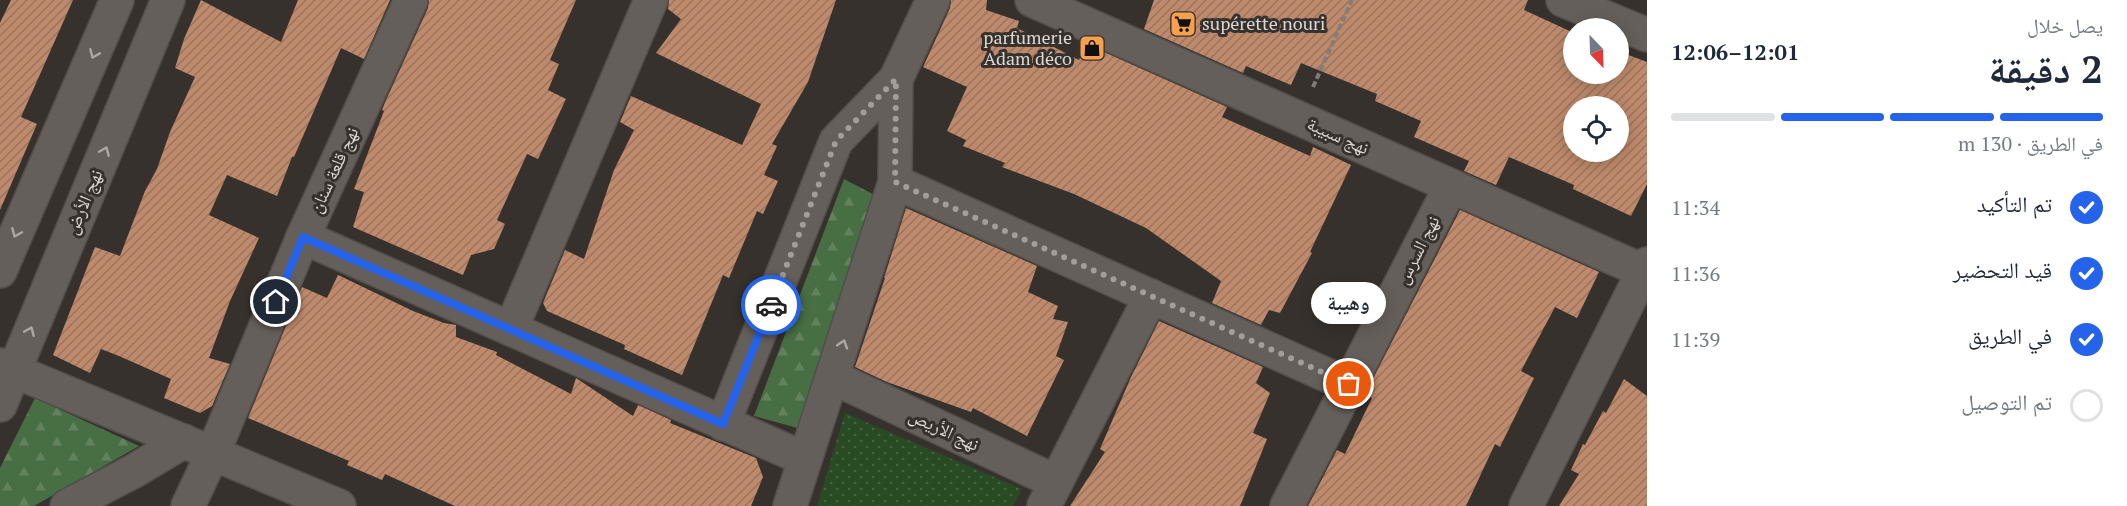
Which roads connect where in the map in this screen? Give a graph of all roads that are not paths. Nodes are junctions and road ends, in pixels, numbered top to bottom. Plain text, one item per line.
1 (117, 0) edge
2 (168, 0) edge
3 (411, 0) edge
4 (651, 0) edge
5 (933, 0) edge
6 (1032, 0) edge
7 (1563, 0) edge
8 (1647, 35) edge
9 (896, 79) junction
10 (895, 182) junction
11 (1450, 186) junction
12 (303, 237) junction
13 (1645, 268) edge
14 (0, 271) edge
15 (1151, 296) junction
16 (511, 329) junction
17 (7, 368) edge
18 (832, 377) junction
19 (1349, 384) junction
20 (0, 405) edge
21 (723, 424) junction
22 (199, 447) junction
23 (805, 459) junction
24 (1050, 494) edge
25 (67, 506) edge
26 (188, 506) edge
27 (339, 506) edge
28 (790, 506) edge
29 (1287, 506) edge
30 (1526, 506) edge

1 -> 14 street
17 -> 2 street, نهج الأرض
3 - 12 street, نهج قلعة سنان
4 - 16 street
5 - 9 street
6 - 11 street, نهج سبيبة
7 - 8 street
9 - 10 street
9 - 21 street
10 - 15 street
18 -> 10 street
11 - 13 street, نهج سبيبة
11 - 19 street, نهج السرس
12 - 16 street
12 - 22 street, نهج قلعة سنان
13 - 30 street
15 - 19 street
15 - 24 street
16 - 21 street
17 - 20 street, نهج الأرض
17 - 22 street
18 - 23 street
18 - 24 street, نهج الأريص
19 - 29 street, نهج السرس
21 - 23 street
22 - 25 street
22 - 26 street, نهج قلعة سنان
22 - 27 street
23 - 28 street

